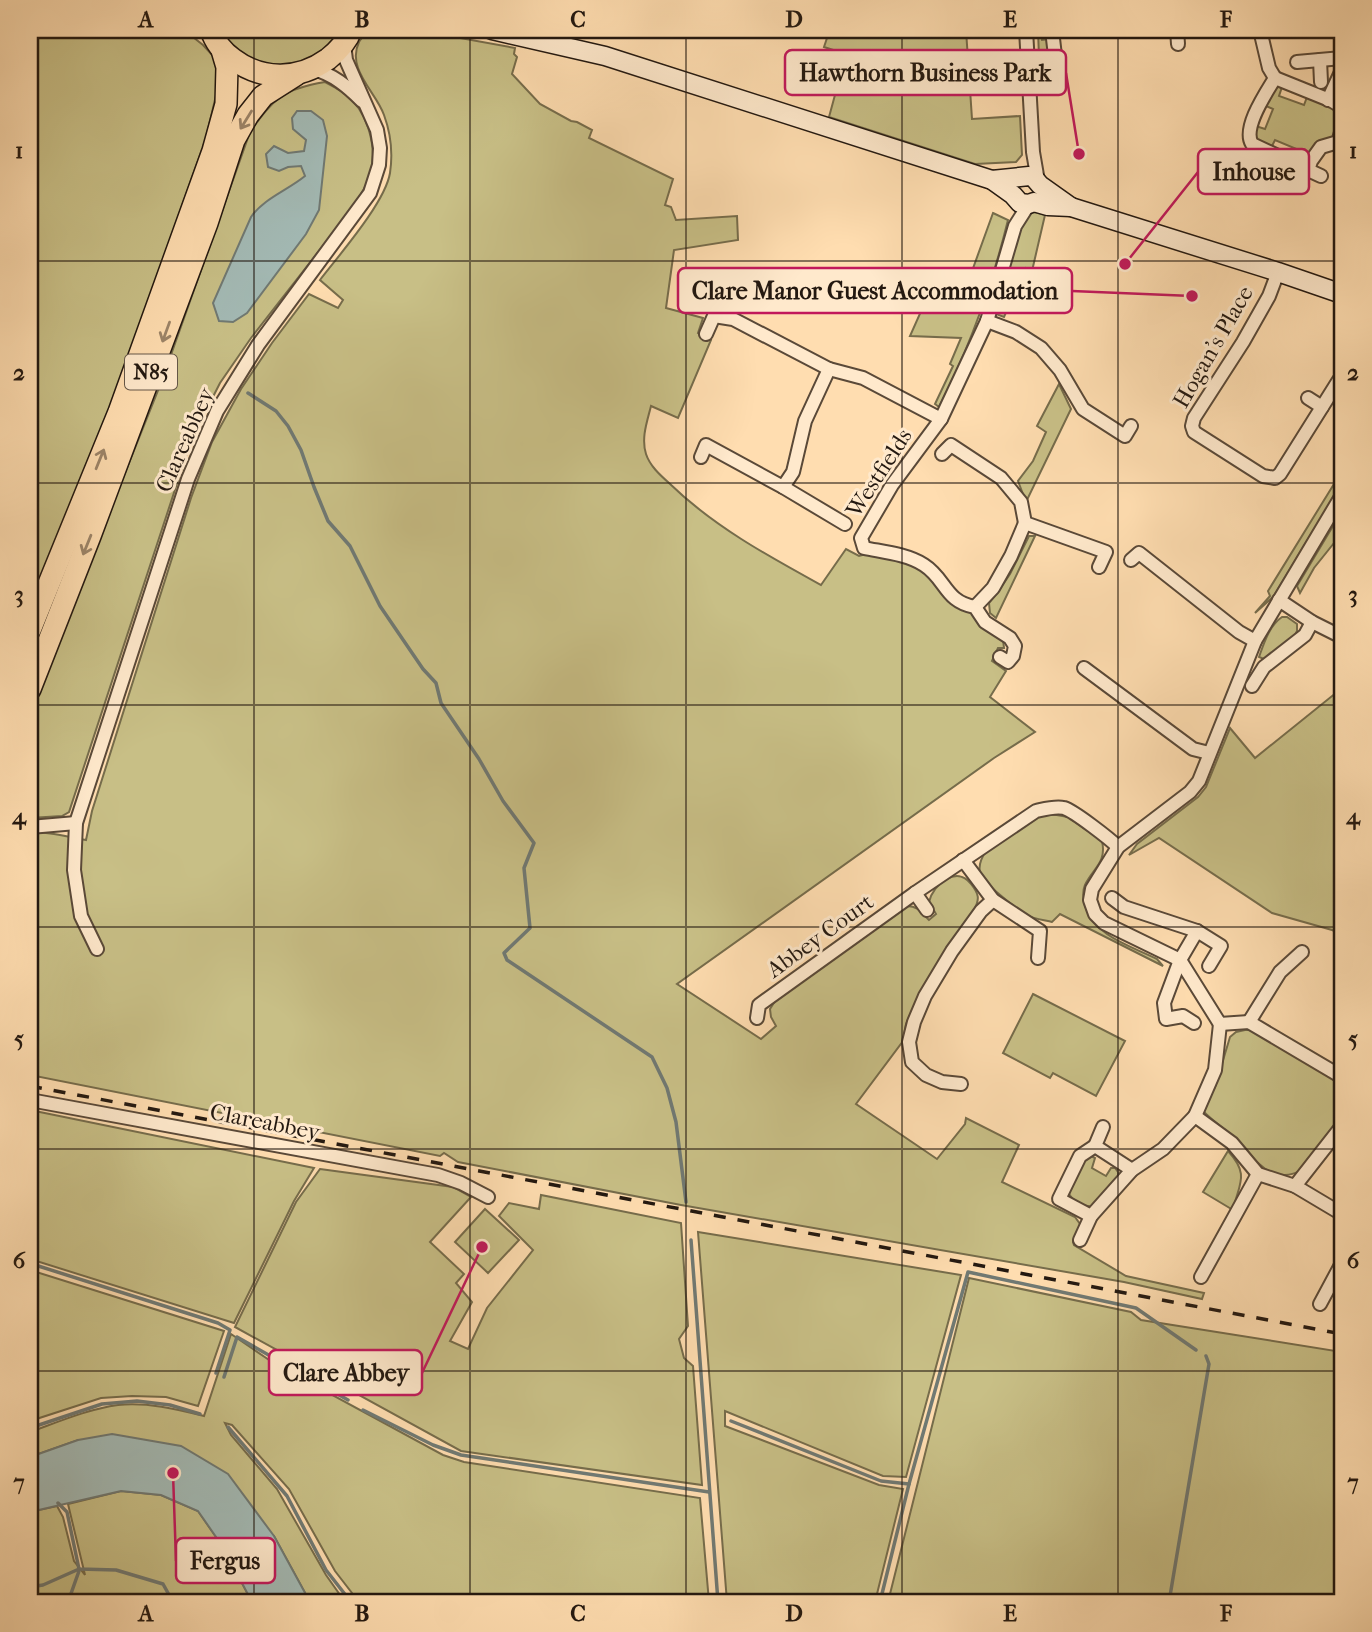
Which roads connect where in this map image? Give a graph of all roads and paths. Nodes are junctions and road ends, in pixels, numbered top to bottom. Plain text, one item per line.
1 (492, 30) edge
2 (1026, 30) edge
3 (1052, 30) edge
4 (1177, 30) edge
5 (1260, 30) edge
6 (350, 34) edge
7 (211, 37) edge
8 (1178, 44) dead end
9 (1342, 58) edge
10 (1320, 60) junction
11 (1297, 62) dead end
12 (1342, 70) edge
13 (305, 72) junction
14 (1057, 73) dead end
15 (1275, 78) junction
16 (1321, 82) dead end
17 (1328, 100) junction
18 (368, 106) junction
19 (1342, 107) edge
20 (1342, 128) edge
21 (1308, 170) junction
22 (1321, 176) dead end
23 (992, 180) junction
24 (1030, 180) junction
25 (1023, 200) junction
26 (1071, 208) junction
27 (1278, 272) junction
28 (1342, 294) edge
29 (987, 321) junction
30 (706, 334) dead end
31 (830, 369) junction
32 (1339, 380) dead end
33 (1308, 398) dead end
34 (1322, 407) junction
35 (940, 419) junction
36 (1131, 426) dead end
37 (942, 454) dead end
38 (701, 457) dead end
39 (783, 487) junction
40 (1342, 495) edge
41 (1025, 523) junction
42 (845, 524) dead end
43 (1131, 560) dead end
44 (1099, 567) dead end
45 (1279, 600) junction
46 (975, 607) junction
47 (1312, 622) junction
48 (30, 630) edge
49 (1342, 638) edge
50 (1255, 640) junction
51 (1000, 657) dead end
52 (1084, 668) dead end
53 (1252, 686) dead end
54 (30, 689) edge
55 (1209, 753) junction
56 (76, 823) junction
57 (30, 827) edge
58 (1118, 847) junction
59 (963, 860) junction
60 (915, 892) junction
61 (1112, 898) dead end
62 (993, 900) junction
63 (928, 910) dead end
64 (1197, 931) junction
65 (97, 949) dead end
66 (1302, 951) dead end
67 (1038, 958) dead end
68 (1180, 960) junction
69 (1209, 965) dead end
70 (757, 1018) dead end
71 (1248, 1022) junction
72 (1194, 1023) dead end
73 (1220, 1024) junction
74 (1342, 1077) edge
75 (961, 1084) dead end
76 (30, 1100) edge
77 (1195, 1116) junction
78 (1342, 1126) edge
79 (1103, 1127) dead end
80 (1095, 1146) junction
81 (1132, 1170) junction
82 (1258, 1174) junction
83 (1295, 1186) junction
84 (488, 1198) dead end
85 (1342, 1214) edge
86 (1091, 1216) junction
87 (1080, 1240) dead end
88 (1342, 1263) edge
89 (1201, 1277) dead end
90 (1320, 1304) dead end

1 - 23 main road
2 - 24 street
3 - 14 street
4 - 8 street
5 - 15 street
6 - 13 main road, N85
6 - 18 street, Clareabbey
7 - 13 main road, N85
48 -> 7 main road, N85
9 - 10 street
10 - 11 street
10 - 16 street
12 - 17 street
13 - 18 street
13 -> 54 main road, N85
15 - 17 street
15 - 21 street
17 - 19 street
18 - 56 street, Clareabbey
20 - 21 street
21 - 22 street
23 - 24 main road
23 - 25 main road
24 - 25 main road
24 - 25 main road
24 - 26 main road
25 - 26 main road
25 - 29 street, Westfields
26 - 27 main road
27 - 28 main road
27 - 34 street, Hogan's Place
29 - 35 street, Westfields
29 - 36 street
30 - 31 street, Westfields
31 - 35 street, Westfields
31 - 39 street
32 - 34 street, Hogan's Place
33 - 34 street
35 - 46 street, Westfields
37 - 41 street, Westfields
38 - 39 street, Westfields
39 - 42 street, Westfields
40 - 45 street
41 - 44 street
41 - 46 street
43 - 50 street
45 - 47 street
45 - 50 street
46 - 51 street, Westfields
47 - 49 street
47 - 53 street
50 - 55 street
52 - 55 street
55 - 58 street
56 - 57 street
56 - 65 street, Clareabbey
58 - 59 street, Abbey Court
58 - 68 street
59 - 60 street, Abbey Court
59 - 62 street
60 - 63 street
60 - 70 street, Abbey Court
61 - 64 street
62 - 67 street
62 - 75 street
64 - 68 street
64 - 69 street
66 - 71 street
68 - 72 street
68 - 73 street
71 - 73 street
71 - 74 street
73 - 77 street
76 - 84 street, Clareabbey
77 - 81 street
77 - 82 street
78 - 83 street
79 - 80 street
80 - 81 street
80 - 86 street
81 - 86 street
82 - 83 street
82 - 89 street
83 - 85 street
86 - 87 street
88 - 90 street

